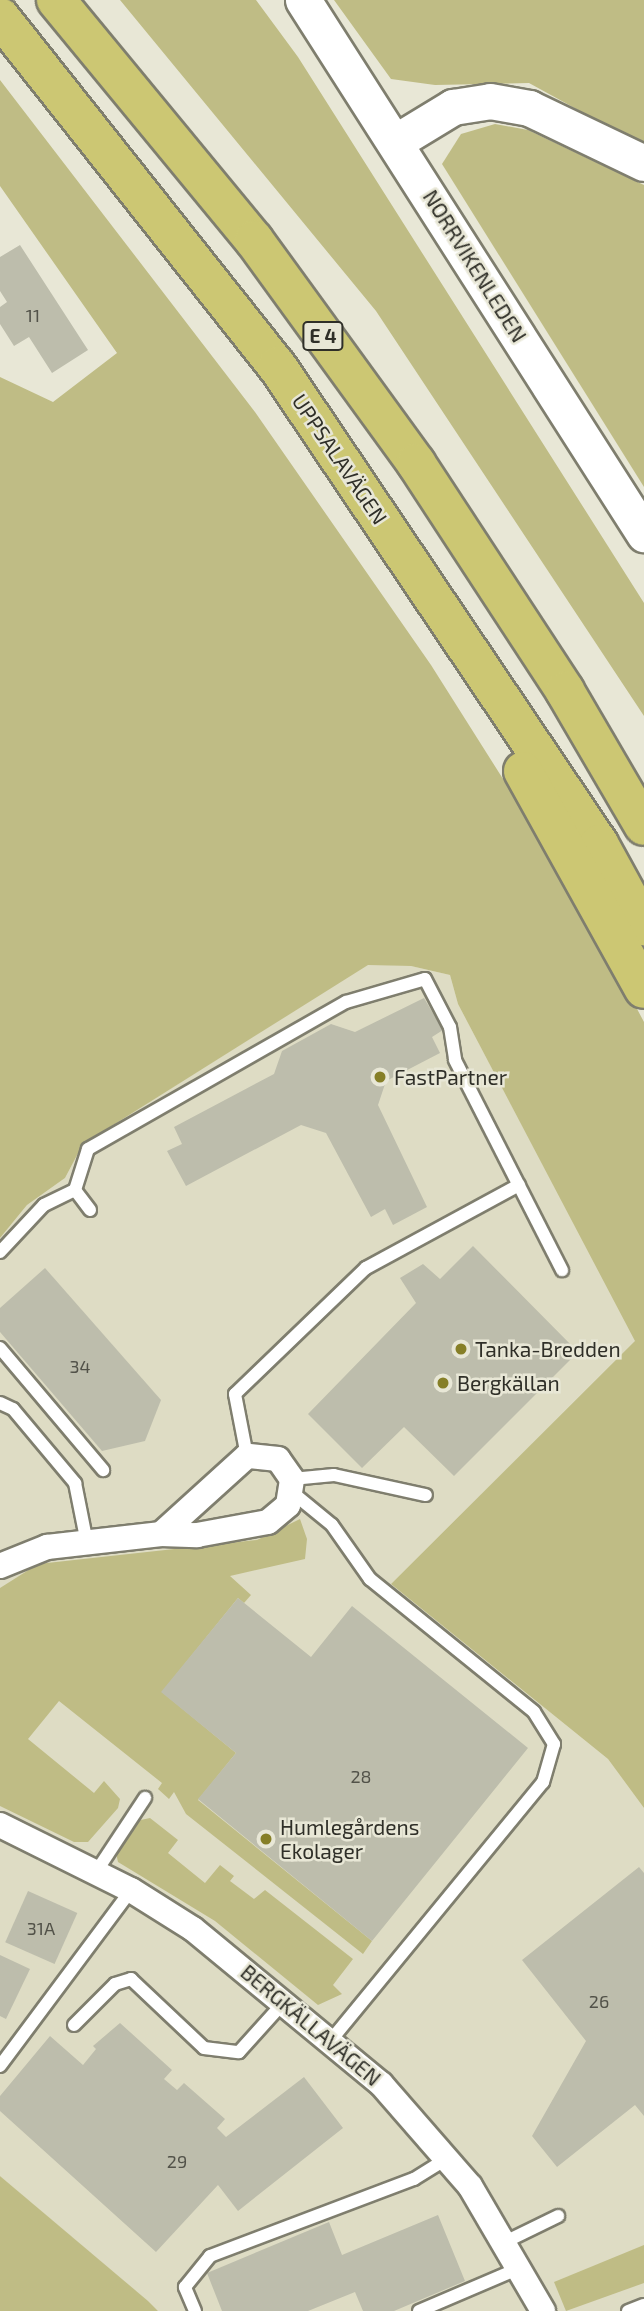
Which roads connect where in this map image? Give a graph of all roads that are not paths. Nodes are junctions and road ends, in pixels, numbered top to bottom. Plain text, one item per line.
1 (56, 0) edge
2 (303, 0) edge
3 (0, 17) edge
4 (397, 141) junction
5 (644, 163) edge
6 (644, 534) edge
7 (395, 540) junction
8 (565, 691) junction
9 (644, 803) edge
10 (644, 826) edge
11 (644, 926) edge
12 (644, 989) edge
13 (519, 1185) junction
14 (75, 1190) junction
15 (90, 1210) dead end
16 (0, 1252) edge
17 (562, 1270) dead end
18 (0, 1348) edge
19 (0, 1403) edge
20 (247, 1456) junction
21 (103, 1470) dead end
22 (292, 1486) junction
23 (426, 1495) dead end
24 (161, 1534) junction
25 (87, 1543) junction
26 (0, 1566) edge
27 (145, 1798) dead end
28 (2, 1830) edge
29 (96, 1872) junction
30 (131, 1890) junction
31 (285, 2001) junction
32 (74, 2025) dead end
33 (331, 2040) junction
34 (0, 2066) edge
35 (449, 2158) junction
36 (558, 2216) dead end
37 (507, 2241) junction
38 (522, 2267) junction
39 (644, 2305) edge
40 (195, 2311) edge
41 (419, 2311) edge
42 (543, 2311) edge
43 (628, 2311) edge

1 - 8 highway, E 4
2 - 4 main road, NORRVIKENLEDEN
3 - 7 highway, UPPSALAVÄGEN / E 4
4 - 5 main road
4 - 6 main road, NORRVIKENLEDEN
7 - 11 highway, UPPSALAVÄGEN / E 4
7 - 12 highway
8 - 9 highway
8 - 10 highway, E 4
13 - 14 lane
13 - 17 lane
13 - 20 lane
14 - 15 lane
14 - 16 lane
18 - 21 lane
19 - 25 lane
20 - 22 street
20 - 24 street
22 - 23 lane
22 - 24 street
22 - 33 lane
24 - 25 street
25 - 26 street
27 - 29 lane
28 - 29 street, BERGKÄLLAVÄGEN
29 - 30 street, BERGKÄLLAVÄGEN
30 - 31 street, BERGKÄLLAVÄGEN
30 - 34 lane
31 - 32 lane
31 - 33 street, BERGKÄLLAVÄGEN
33 - 35 street, BERGKÄLLAVÄGEN
35 - 37 street, BERGKÄLLAVÄGEN
35 - 40 lane
36 - 37 lane
37 - 38 street, BERGKÄLLAVÄGEN
38 - 41 lane
38 - 42 street, BERGKÄLLAVÄGEN
39 - 43 lane

